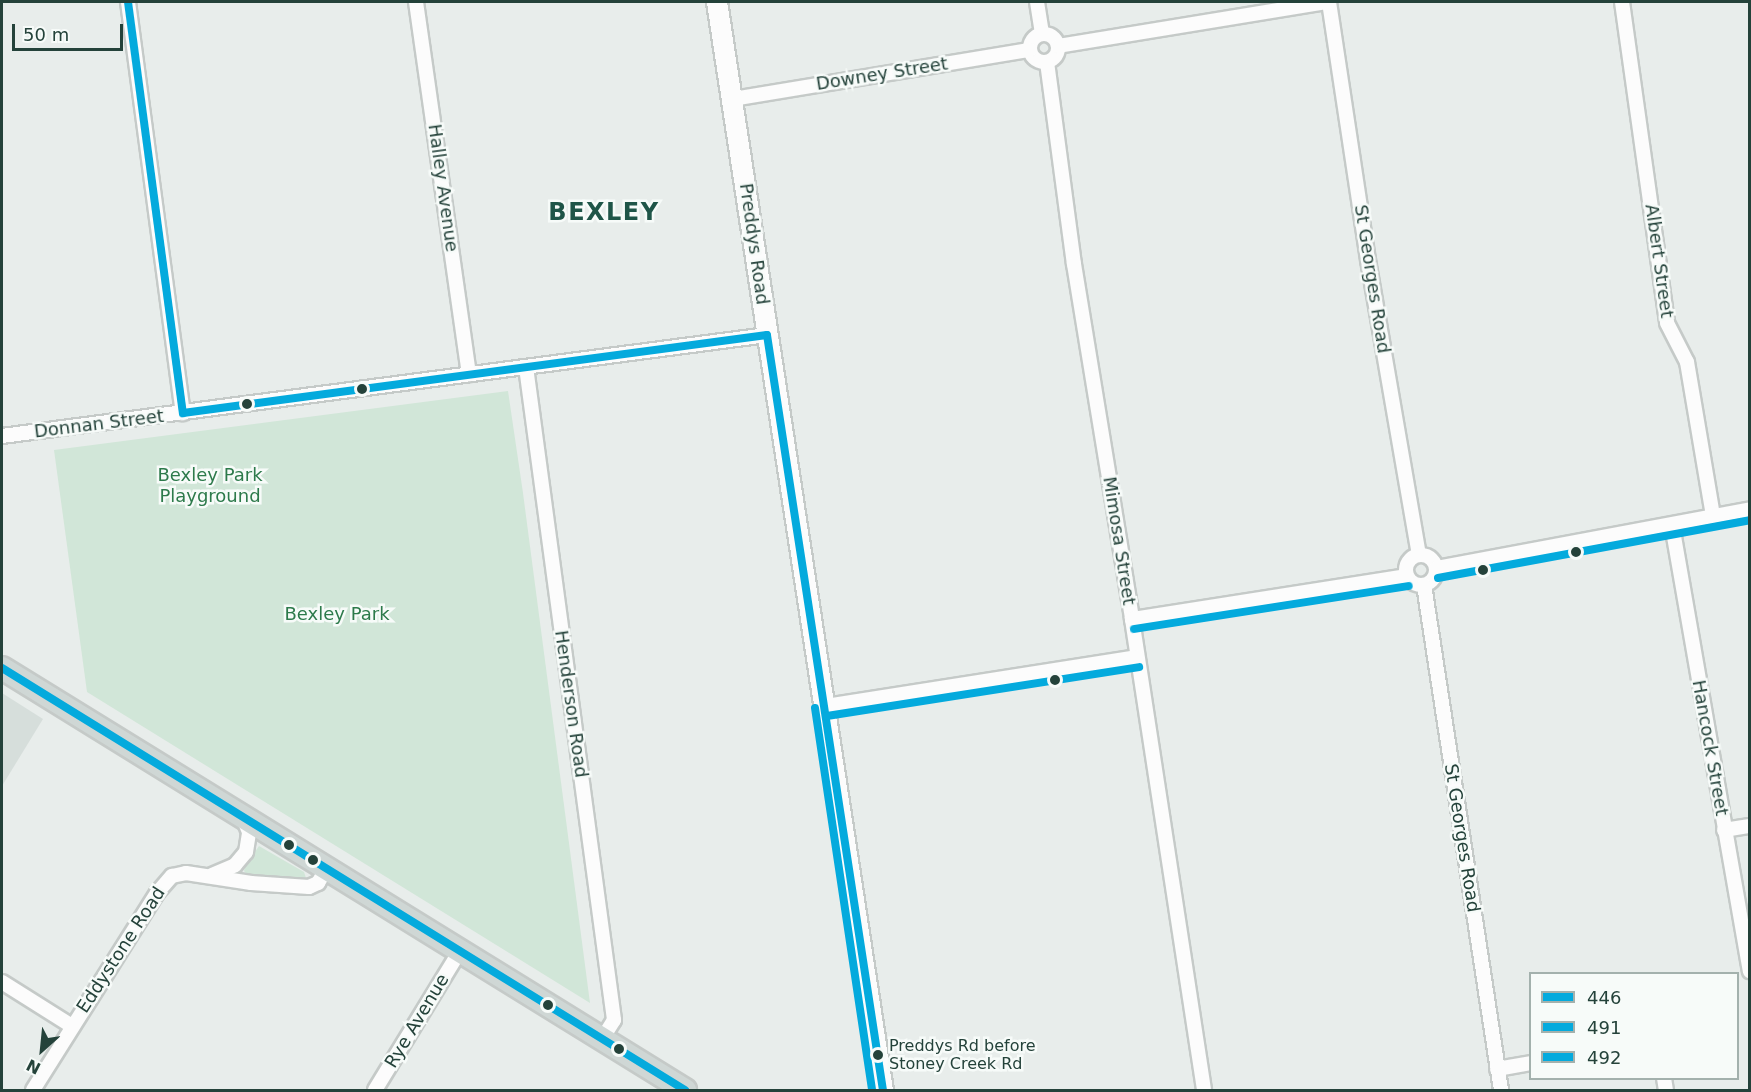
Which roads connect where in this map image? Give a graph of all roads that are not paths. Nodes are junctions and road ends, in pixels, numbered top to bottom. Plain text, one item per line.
1 (128, 2) edge
2 (416, 2) edge
3 (717, 2) edge
4 (1037, 2) edge
5 (1328, 2) edge
6 (1622, 2) edge
7 (1042, 34) junction
8 (1058, 45) junction
9 (1030, 50) junction
10 (1047, 62) junction
11 (733, 99) junction
12 (767, 334) junction
13 (526, 367) junction
14 (470, 374) junction
15 (183, 413) junction
16 (2, 436) edge
17 (1749, 509) edge
18 (1713, 515) junction
19 (1672, 525) junction
20 (1419, 555) junction
21 (1436, 568) junction
22 (1407, 576) junction
23 (1424, 585) junction
24 (1132, 619) junction
25 (1137, 657) junction
26 (2, 668) edge
27 (825, 706) junction
28 (243, 818) junction
29 (1749, 826) edge
30 (1724, 830) junction
31 (326, 869) junction
32 (212, 875) junction
33 (460, 951) junction
34 (1749, 971) edge
35 (2, 982) edge
36 (72, 1026) junction
37 (602, 1039) junction
38 (1529, 1063) edge
39 (1497, 1069) junction
40 (33, 1090) edge
41 (375, 1090) edge
42 (685, 1090) edge
43 (883, 1090) edge
44 (1204, 1090) edge
45 (1501, 1090) edge

1 - 15 street
2 - 14 street, Halley Avenue
3 - 11 main road, Preddys Road
4 - 7 street
5 - 8 street
5 - 20 street, St Georges Road
6 - 18 street, Albert Street
7 - 8 street
7 - 9 street
8 - 10 street
9 - 10 street
9 - 11 street, Downey Street
10 - 24 street, Mimosa Street
11 - 12 main road, Preddys Road
12 - 13 street, Donnan Street
12 - 27 main road, Preddys Road
13 - 14 street, Donnan Street
13 - 37 street, Henderson Road
14 - 15 street, Donnan Street
15 - 16 street, Donnan Street
17 - 18 street
18 - 19 street
19 - 21 street
19 - 30 street, Hancock Street
20 - 21 street
20 - 22 street
21 - 23 street
22 - 23 street
22 - 24 street
23 - 39 street, St Georges Road
24 - 25 street, Mimosa Street
25 - 27 street
25 - 44 street, Mimosa Street
26 - 28 main road
27 - 43 main road, Preddys Road
28 - 31 main road
28 - 32 street
29 - 30 street
30 - 34 street, Hancock Street
31 - 32 street, Eddystone Road
31 - 33 main road
32 - 36 street, Eddystone Road
33 - 37 main road
33 - 41 street, Rye Avenue
35 - 36 street
36 - 40 street, Eddystone Road
37 - 42 main road
38 - 39 street
39 - 45 street, St Georges Road

